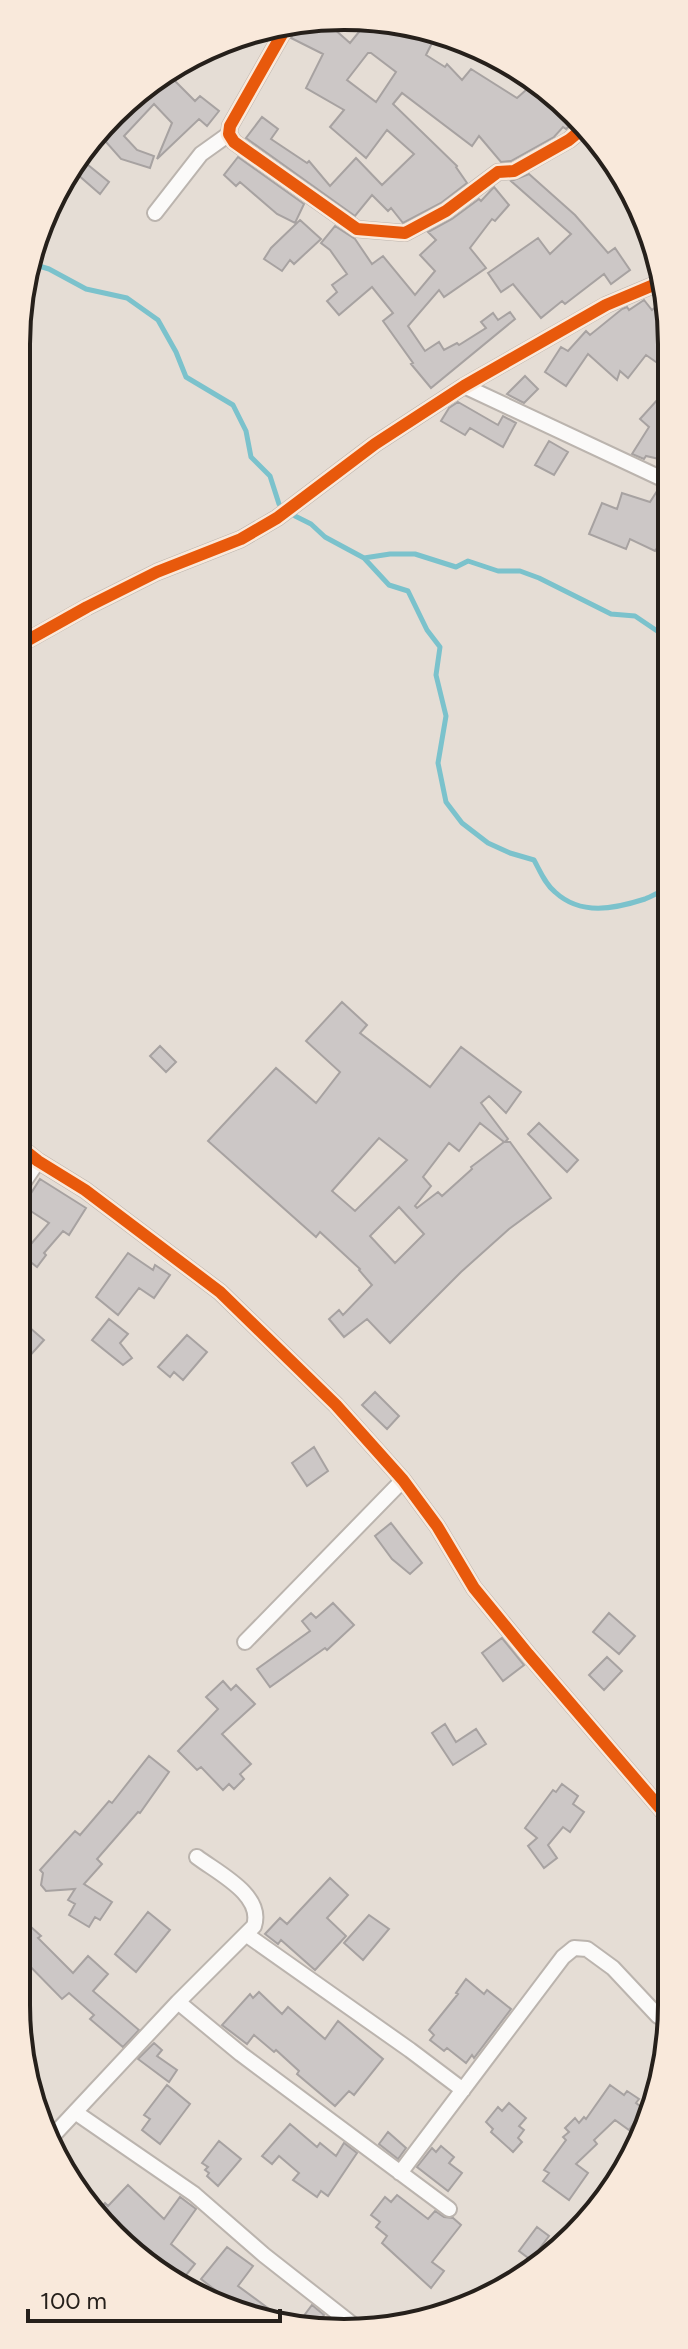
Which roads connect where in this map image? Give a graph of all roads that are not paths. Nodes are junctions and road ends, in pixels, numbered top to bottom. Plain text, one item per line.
1 (281, 37) edge
2 (229, 134) junction
3 (577, 134) edge
4 (155, 213) dead end
5 (652, 285) edge
6 (464, 386) junction
7 (658, 477) edge
8 (30, 639) edge
9 (30, 1155) edge
10 (38, 1161) junction
11 (30, 1173) edge
12 (403, 1480) junction
13 (245, 1642) dead end
14 (658, 1806) edge
15 (197, 1857) dead end
16 (247, 1935) junction
17 (178, 2002) junction
18 (658, 2015) edge
19 (463, 2090) junction
20 (75, 2112) junction
21 (57, 2132) edge
22 (400, 2173) junction
23 (449, 2209) dead end
24 (345, 2319) edge

1 - 2 street
2 - 3 street
2 - 4 street
5 - 6 street
6 - 7 street
6 - 8 street
9 - 10 street
10 - 11 street
10 - 12 street
12 - 13 street
12 - 14 street
15 - 16 street
16 - 17 street
16 - 19 street
17 - 20 street
17 - 22 street
18 - 19 street
19 - 22 street
20 - 21 street
20 - 24 street
22 - 23 street

